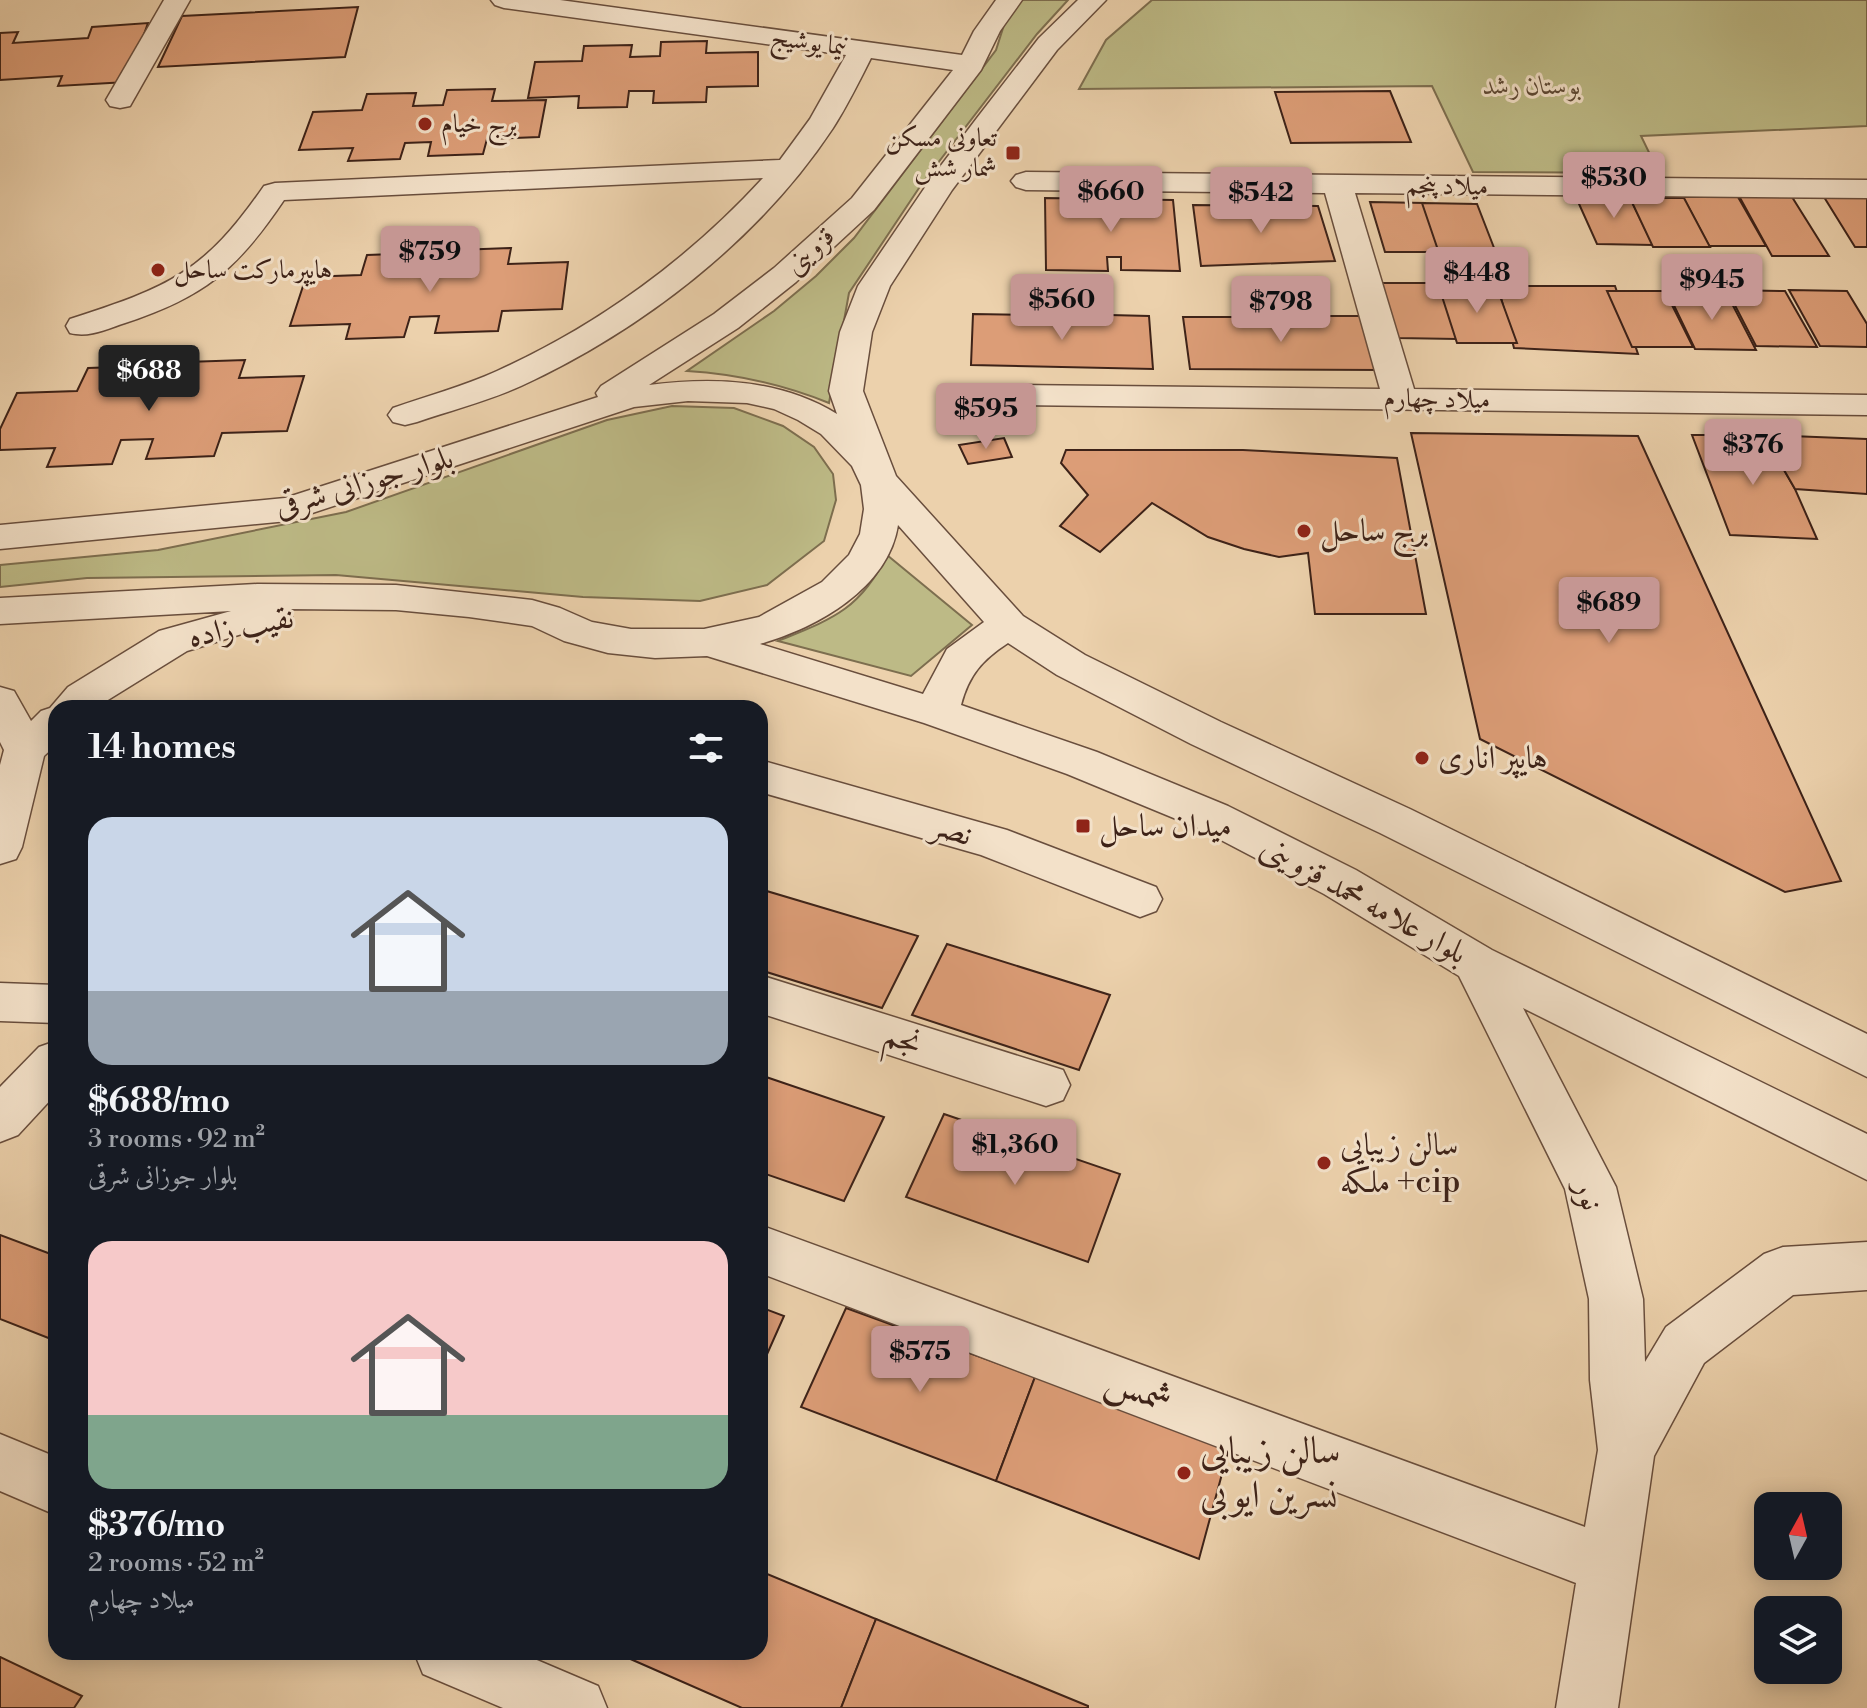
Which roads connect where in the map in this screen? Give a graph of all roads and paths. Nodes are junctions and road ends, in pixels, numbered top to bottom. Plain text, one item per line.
1 (177, 0) edge
2 (504, 0) edge
3 (988, 0) edge
4 (1009, 0) edge
5 (1094, 3) edge
6 (987, 31) junction
7 (862, 49) junction
8 (971, 64) junction
9 (120, 100) dead end
10 (788, 168) junction
11 (1026, 181) dead end
12 (1338, 185) junction
13 (1867, 189) edge
14 (82, 326) dead end
15 (1007, 395) dead end
16 (1400, 399) junction
17 (1867, 405) edge
18 (578, 414) junction
19 (405, 415) dead end
20 (879, 480) junction
21 (0, 537) edge
22 (432, 600) junction
23 (0, 611) edge
24 (1009, 625) junction
25 (707, 642) junction
26 (79, 700) edge
27 (0, 701) edge
28 (938, 713) junction
29 (48, 728) edge
30 (25, 750) junction
31 (768, 778) edge
32 (0, 847) edge
33 (1140, 899) dead end
34 (1476, 963) junction
35 (768, 997) edge
36 (0, 1002) edge
37 (48, 1004) edge
38 (1867, 1057) edge
39 (48, 1069) edge
40 (1046, 1085) dead end
41 (0, 1120) edge
42 (1867, 1158) edge
43 (768, 1252) edge
44 (1867, 1266) edge
45 (1626, 1450) junction
46 (0, 1462) edge
47 (48, 1483) edge
48 (1608, 1565) junction
49 (464, 1660) edge
50 (576, 1708) edge
51 (1587, 1708) edge

1 - 9 street
2 - 7 street, نیما یوشیج
3 - 6 street
4 - 6 street
5 - 20 street
6 - 8 street, قزوینی
7 - 8 street, نیما یوشیج
7 - 10 street
8 - 18 street, قزوینی
10 - 14 street
10 - 19 street
11 - 12 street, میلاد پنجم
12 - 13 street, میلاد پنجم
12 - 16 street
15 - 16 street, میلاد چهارم
16 - 17 street, میلاد چهارم
18 - 20 street
18 - 21 street, بلوار جوزانی شرقی
20 - 24 street
20 - 25 street
22 - 23 street
22 - 25 street
22 - 26 street, نقیب زاده
24 - 28 street
24 - 38 street
25 - 28 street, بلوار علامه محمد قزوینی
27 - 30 street
28 - 34 street, بلوار علامه محمد قزوینی
29 - 30 street
30 - 32 street
31 - 33 street, نصر
34 - 42 street, بلوار علامه محمد قزوینی
34 - 45 street, نور
35 - 40 street, نجم
36 - 37 street
39 - 41 street
43 - 48 street, شمس
44 - 45 street, نور
45 - 48 street, نور
46 - 47 street
48 - 51 street, نور
49 - 50 street

